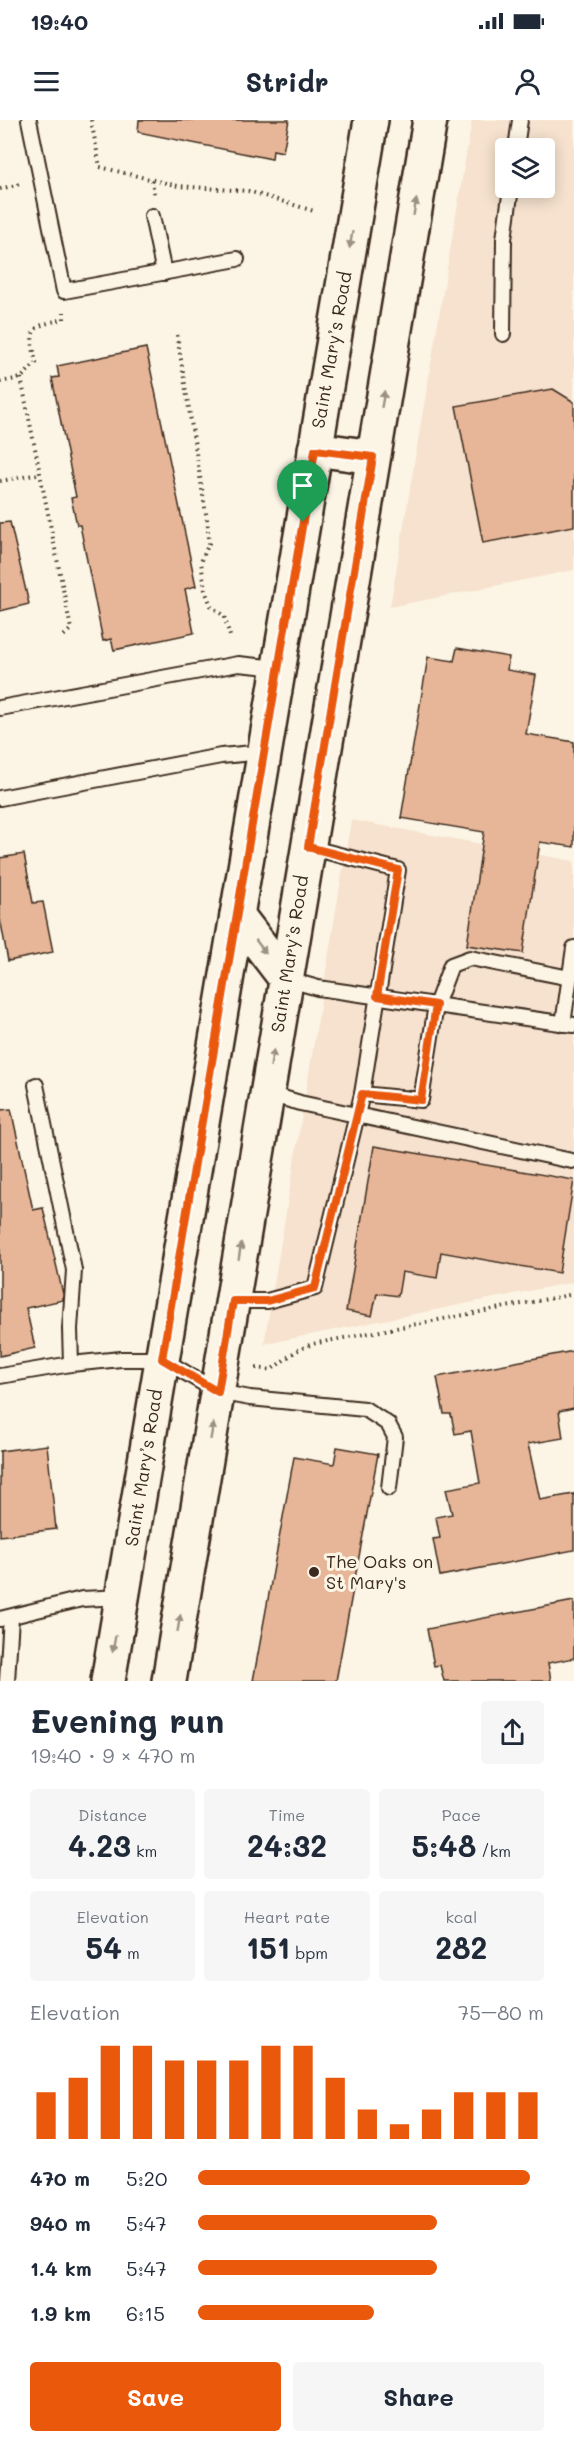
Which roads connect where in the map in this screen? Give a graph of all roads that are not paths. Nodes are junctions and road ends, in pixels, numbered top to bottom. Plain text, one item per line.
1 (29, 120) edge
2 (370, 120) edge
3 (429, 120) edge
4 (520, 120) edge
5 (517, 138) edge
6 (510, 198) edge
7 (152, 216) dead end
8 (237, 259) dead end
9 (164, 273) junction
10 (503, 333) dead end
11 (315, 450) junction
12 (373, 457) junction
13 (278, 668) junction
14 (0, 708) edge
15 (264, 752) junction
16 (0, 798) edge
17 (308, 847) junction
18 (237, 915) junction
19 (574, 948) edge
20 (570, 978) junction
21 (286, 979) junction
22 (377, 996) junction
23 (436, 1005) junction
24 (569, 1025) edge
25 (36, 1085) dead end
26 (266, 1093) junction
27 (362, 1094) junction
28 (356, 1115) junction
29 (572, 1161) dead end
30 (233, 1301) junction
31 (162, 1359) junction
32 (71, 1364) junction
33 (0, 1376) edge
34 (218, 1392) junction
35 (389, 1488) dead end
36 (122, 1597) junction
37 (6, 1618) edge
38 (7, 1681) edge
39 (108, 1681) edge
40 (169, 1681) edge

1 - 9 lane
2 -> 11 main road, Saint Mary’s Road
12 -> 3 main road, Saint Mary’s Road
4 - 5 lane
6 - 10 lane
7 - 9 lane
8 - 9 lane
11 - 12 main road
11 - 13 main road, Saint Mary’s Road
12 - 17 main road, Saint Mary’s Road
13 - 14 lane
13 - 15 main road, Saint Mary’s Road
15 - 16 lane
15 - 18 main road, Saint Mary’s Road
17 - 21 main road, Saint Mary’s Road
17 - 22 lane
18 -> 21 main road
18 - 31 main road, Saint Mary’s Road
19 - 20 lane
20 - 23 lane
20 - 24 lane
21 - 22 lane
26 -> 21 main road, Saint Mary’s Road
22 - 23 lane
22 - 27 lane
23 - 24 lane
23 - 27 lane
25 - 32 lane
26 - 28 lane
30 -> 26 main road, Saint Mary’s Road
27 - 28 lane
28 - 29 lane
28 - 30 lane
30 - 34 main road, Saint Mary’s Road
31 - 32 lane
31 - 34 lane
31 - 36 main road, Saint Mary’s Road
32 - 33 lane
34 - 35 lane
40 -> 34 main road, Saint Mary’s Road
36 - 37 lane
36 -> 39 main road, Saint Mary’s Road
37 - 38 lane

